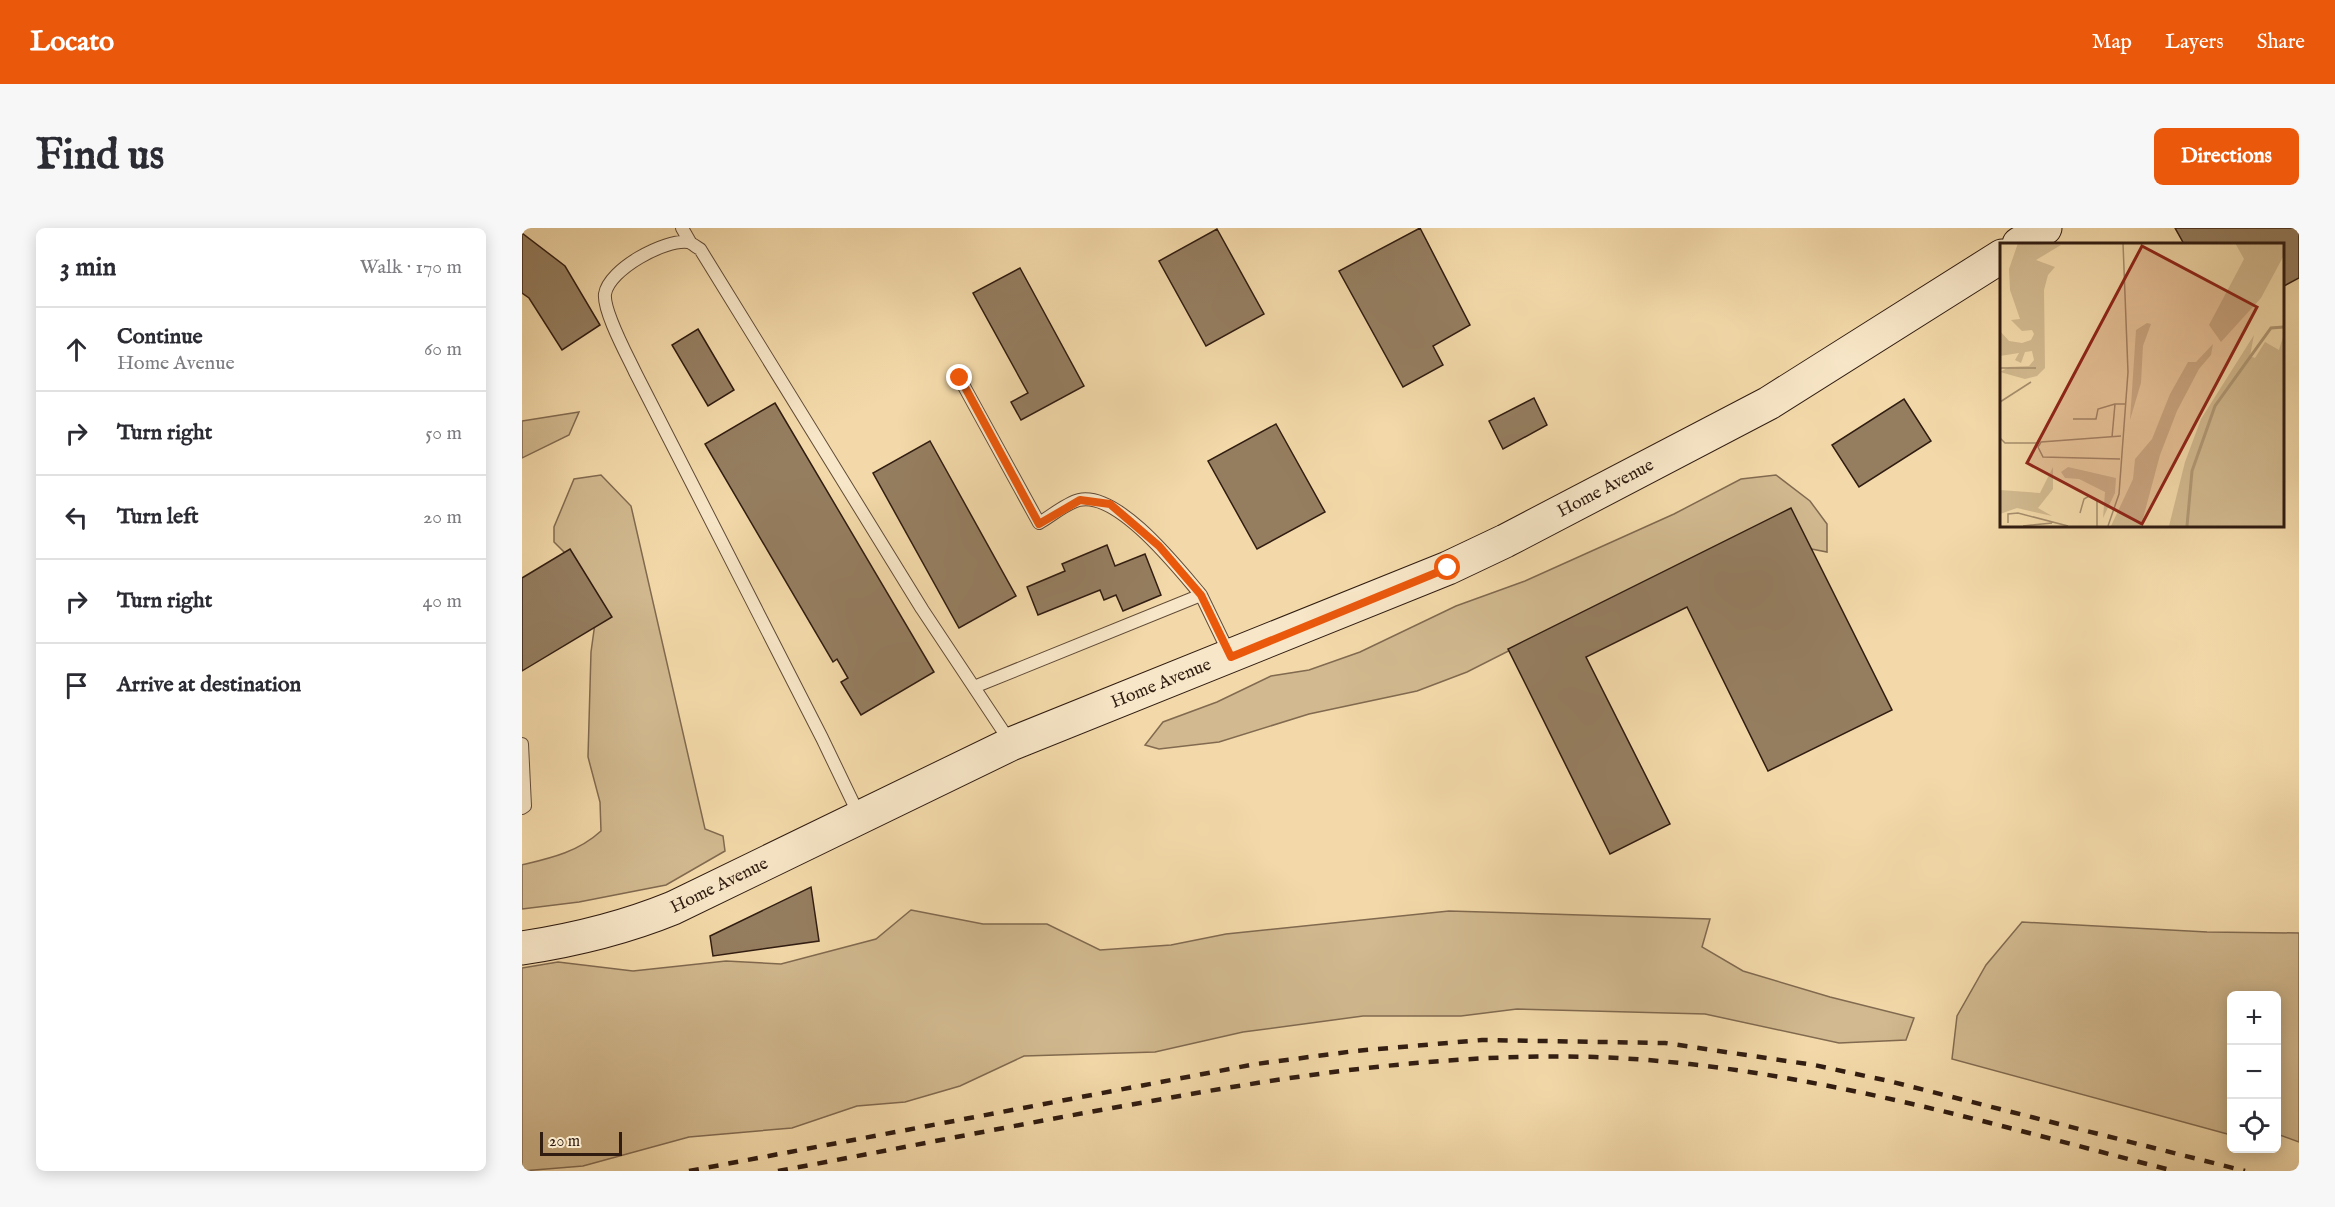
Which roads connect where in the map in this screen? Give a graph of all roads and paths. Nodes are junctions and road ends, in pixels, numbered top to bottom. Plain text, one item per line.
1 (682, 228) edge
2 (2045, 228) edge
3 (690, 242) junction
4 (2021, 243) edge
5 (2000, 257) edge
6 (960, 378) dead end
7 (1201, 595) junction
8 (1231, 657) junction
9 (974, 687) junction
10 (522, 744) edge
11 (1011, 744) junction
12 (522, 808) edge
13 (860, 816) junction
14 (522, 948) edge

1 - 3 lane
2 - 4 street
3 - 9 lane
3 - 13 lane
5 - 8 street, Home Avenue
6 - 7 lane
7 - 8 lane
7 - 9 lane
8 - 11 street, Home Avenue
9 - 11 lane
10 - 12 lane
11 - 13 street, Home Avenue
13 - 14 street, Home Avenue

